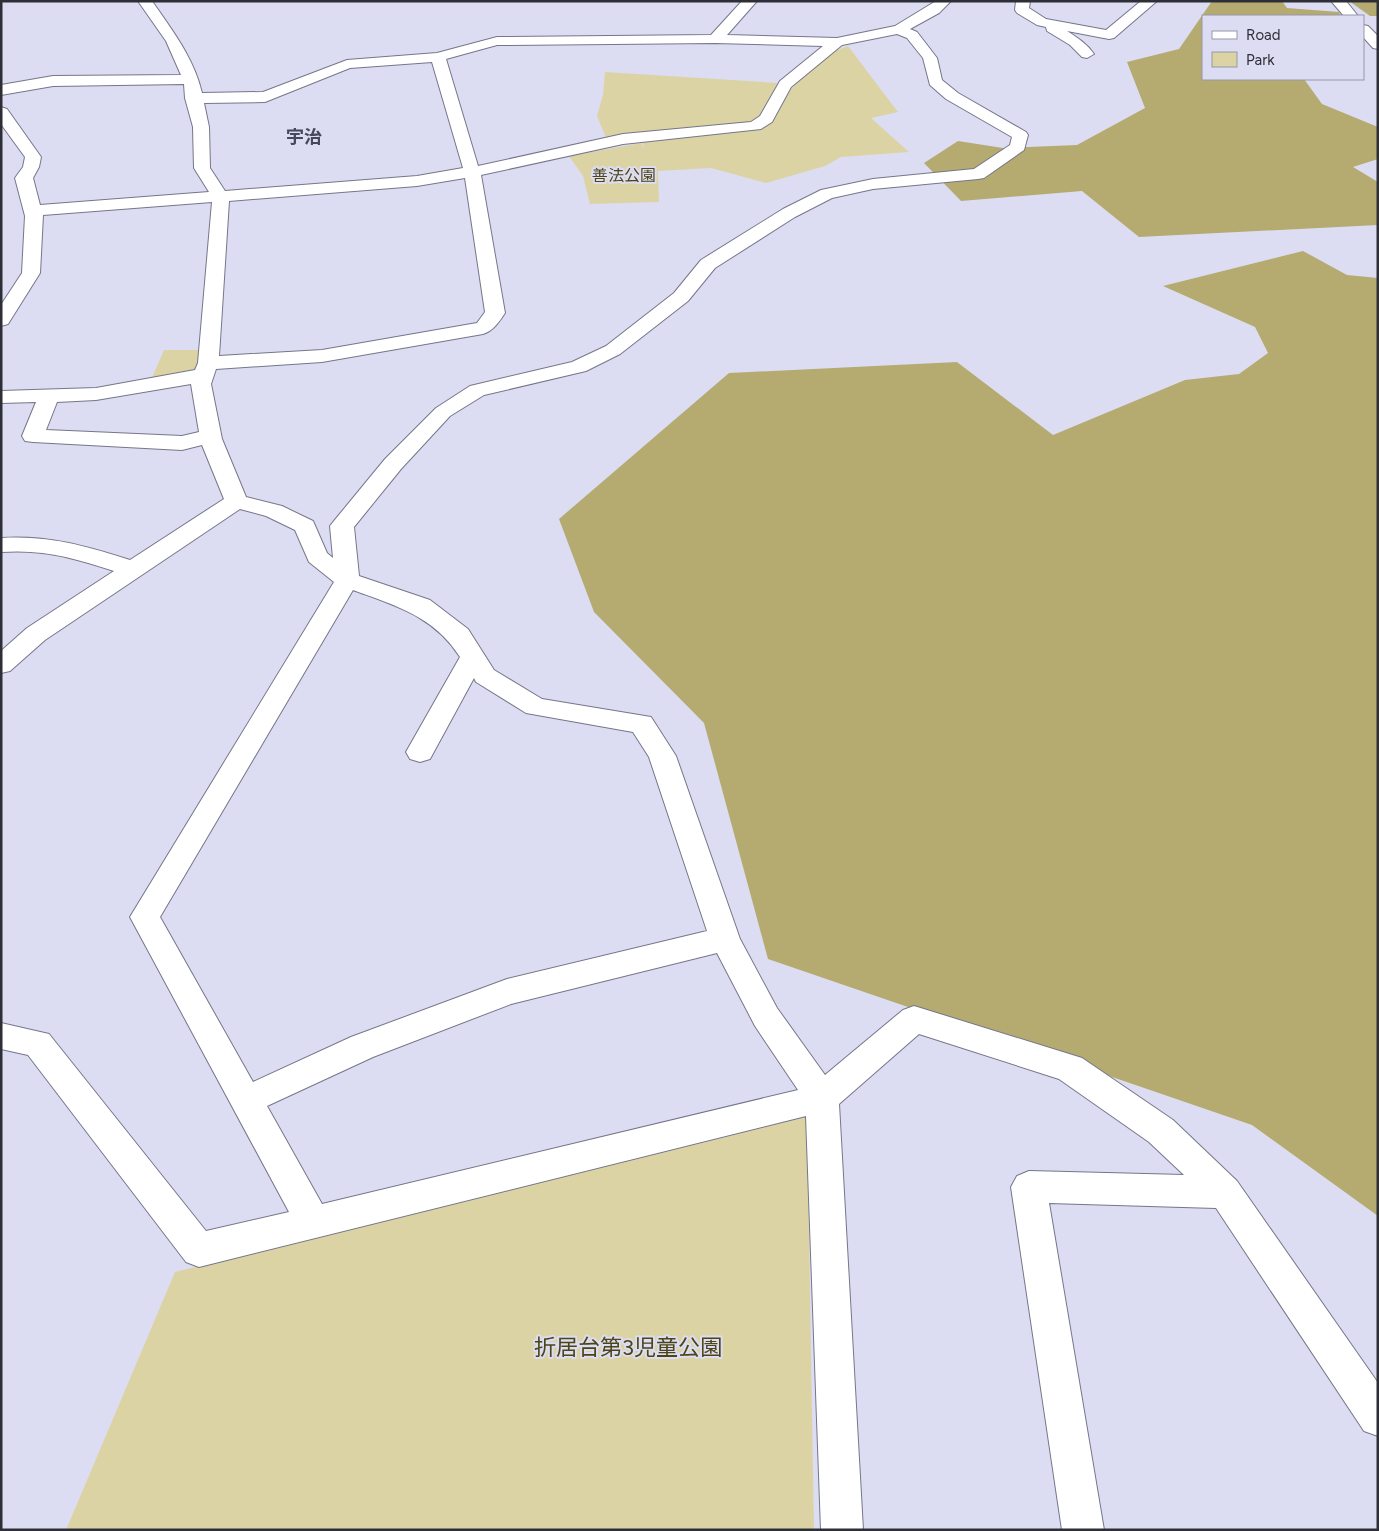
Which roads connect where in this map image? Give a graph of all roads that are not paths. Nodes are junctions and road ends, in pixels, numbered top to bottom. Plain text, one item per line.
1 (144, 1) edge
2 (750, 1) edge
3 (944, 1) edge
4 (1023, 1) edge
5 (1150, 1) edge
6 (1338, 1) edge
7 (1350, 15) edge
8 (1042, 22) junction
9 (899, 29) junction
10 (1364, 29) edge
11 (714, 39) junction
12 (837, 42) junction
13 (1378, 45) edge
14 (1087, 54) dead end
15 (438, 57) junction
16 (192, 88) junction
17 (1, 90) edge
18 (1, 112) edge
19 (472, 172) junction
20 (220, 198) junction
21 (32, 211) junction
22 (1, 320) edge
23 (206, 369) junction
24 (49, 395) junction
25 (1, 397) edge
26 (211, 436) junction
27 (236, 501) junction
28 (1, 545) edge
29 (133, 569) junction
30 (347, 580) junction
31 (473, 656) junction
32 (1, 665) edge
33 (420, 752) dead end
34 (725, 939) junction
35 (1, 1036) edge
36 (822, 1098) junction
37 (247, 1100) junction
38 (1226, 1192) junction
39 (314, 1223) junction
40 (1378, 1417) edge
41 (842, 1530) edge
42 (1083, 1530) edge

1 - 16 street
2 - 11 street
3 - 9 street
4 - 8 street
5 - 8 street
6 - 7 street
8 - 14 street
9 - 12 street
9 - 30 street
10 - 13 street
11 - 12 street
11 - 15 street
12 - 19 street
15 - 16 street
15 - 19 street
16 - 17 street
16 - 20 street
18 - 21 street
19 - 20 street
19 - 23 street
20 - 21 street
20 - 23 street
21 - 22 street
23 - 24 street
23 - 26 street
24 - 25 street
24 - 26 street
26 - 27 street
27 - 29 street
27 - 30 street
28 - 29 street
29 - 32 street
30 - 31 street
30 - 37 street
31 - 33 street
31 - 34 street
34 - 36 street
34 - 37 street
35 - 39 street
36 - 38 street
36 - 39 street
36 - 41 street
37 - 39 street
38 - 40 street
38 - 42 street

